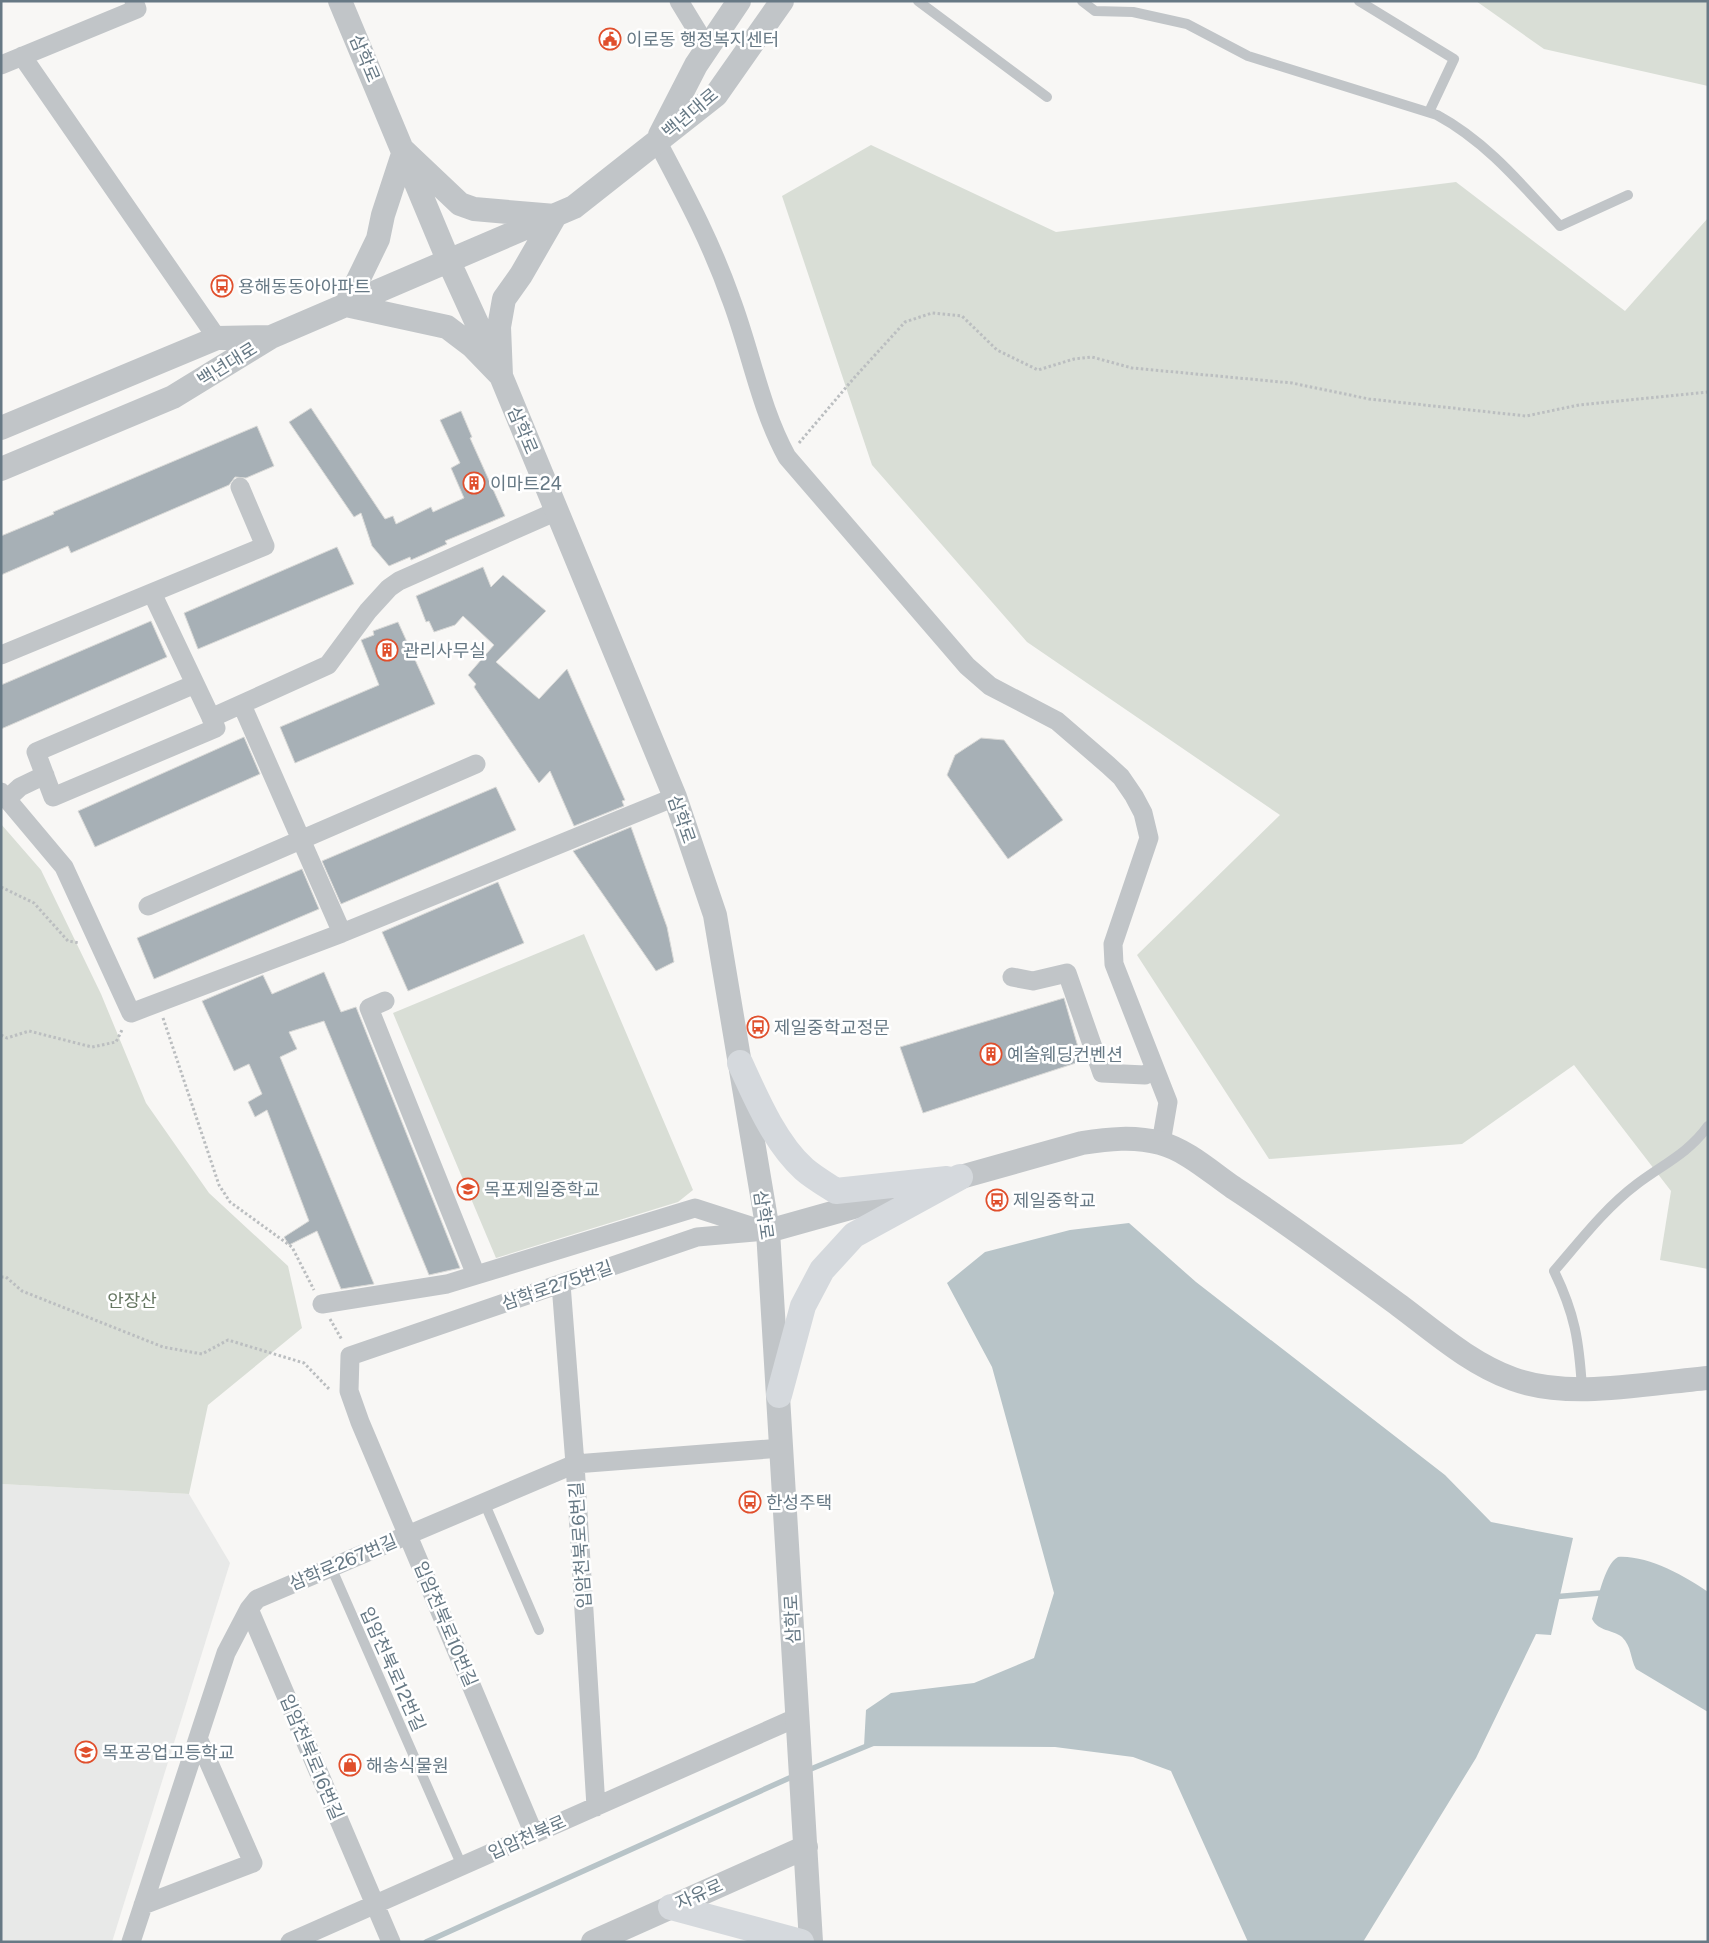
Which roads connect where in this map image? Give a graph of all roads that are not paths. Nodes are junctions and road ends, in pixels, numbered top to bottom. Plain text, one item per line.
1 (134, 1) edge
2 (340, 1) edge
3 (679, 1) edge
4 (739, 1) edge
5 (782, 1) edge
6 (918, 1) edge
7 (1082, 1) edge
8 (1359, 1) edge
9 (707, 47) junction
10 (22, 56) junction
11 (1, 64) edge
12 (1047, 97) dead end
13 (1429, 112) junction
14 (657, 141) junction
15 (404, 151) junction
16 (1628, 195) dead end
17 (555, 216) junction
18 (449, 262) junction
19 (346, 305) junction
20 (271, 337) junction
21 (217, 338) junction
22 (501, 376) junction
23 (1, 428) edge
24 (1, 469) edge
25 (240, 487) dead end
26 (557, 511) junction
27 (152, 593) junction
28 (1, 655) edge
29 (195, 684) junction
30 (242, 705) junction
31 (211, 718) junction
32 (476, 764) dead end
33 (45, 775) junction
34 (4, 796) edge
35 (675, 797) junction
36 (302, 840) junction
37 (148, 906) dead end
38 (342, 933) junction
39 (1012, 977) dead end
40 (385, 1001) dead end
41 (740, 1064) junction
42 (1155, 1069) junction
43 (1708, 1126) edge
44 (1161, 1143) junction
45 (960, 1177) junction
46 (768, 1231) junction
47 (476, 1275) junction
48 (561, 1284) junction
49 (322, 1304) road end
50 (350, 1356) joint
51 (1708, 1378) edge
52 (1582, 1388) junction
53 (779, 1394) junction
54 (782, 1448) junction
55 (575, 1464) junction
56 (484, 1502) junction
57 (408, 1534) junction
58 (331, 1567) junction
59 (249, 1610) junction
60 (539, 1630) dead end
61 (797, 1706) junction
62 (198, 1738) junction
63 (596, 1807) junction
64 (534, 1834) junction
65 (806, 1847) junction
66 (462, 1866) junction
67 (375, 1904) junction
68 (143, 1905) junction
69 (671, 1907) junction
70 (132, 1942) edge
71 (290, 1942) edge
72 (391, 1942) edge
73 (592, 1942) edge
74 (801, 1942) edge
75 (812, 1942) edge

1 - 10 street
2 - 15 street, 삼학로
3 - 9 street
4 - 9 street, 백년대로
5 - 14 street, 백년대로
6 - 12 lane
7 - 13 lane
8 - 13 lane
9 - 14 street, 백년대로
10 - 11 street
10 - 21 street
13 - 16 lane
14 - 17 street
14 - 42 street
15 - 17 street
15 - 18 street, 삼학로
15 - 19 street
17 - 18 street
17 - 22 street
18 - 19 street
18 - 22 street, 삼학로
19 - 20 street
19 - 22 street
20 - 21 street, 백년대로
20 - 24 street, 백년대로
21 - 23 street, 백년대로
22 - 26 street, 삼학로
25 - 27 street
26 - 30 street
26 - 35 street, 삼학로
27 - 28 street
27 - 29 street
29 - 31 street
29 - 33 street
30 - 31 street
30 - 36 street
31 - 33 street
32 - 36 street
33 - 34 street
34 - 38 street
35 - 38 street
35 - 41 street, 삼학로
36 - 37 street
36 - 38 street
39 - 42 street
40 - 47 street
41 - 45 main road
41 - 46 street, 삼학로
42 - 44 street
43 - 52 lane
44 - 45 street
44 - 52 street
45 - 46 street
45 - 53 main road
46 - 47 street
46 - 48 street, 삼학로275번길
46 - 53 street, 삼학로
47 - 49 street
48 - 50 street, 삼학로275번길
48 - 55 street, 입암천북로6번길
50 - 57 street, 입암천북로10번길
51 - 52 street
53 - 54 street, 삼학로
54 - 55 street, 삼학로267번길
54 - 61 street, 삼학로
55 - 56 street, 삼학로267번길
55 - 63 street, 입암천북로6번길
56 - 57 street, 삼학로267번길
56 - 60 lane
57 - 58 street, 삼학로267번길
57 - 64 street, 입암천북로10번길
58 - 59 street, 삼학로267번길
58 - 66 lane, 입암천북로12번길
59 - 62 street, 삼학로267번길
59 - 67 street, 입암천북로16번길
61 - 63 street, 입암천북로
61 - 65 street, 삼학로
62 - 68 street, 삼학로267번길
62 - 68 street
63 - 64 street, 입암천북로
64 - 66 street, 입암천북로
65 - 69 street, 자유로
65 - 75 street
66 - 67 street, 입암천북로
67 - 71 street, 입암천북로
67 - 72 street, 입암천북로16번길
68 - 70 street, 삼학로267번길
69 - 73 street, 자유로
69 - 74 main road

